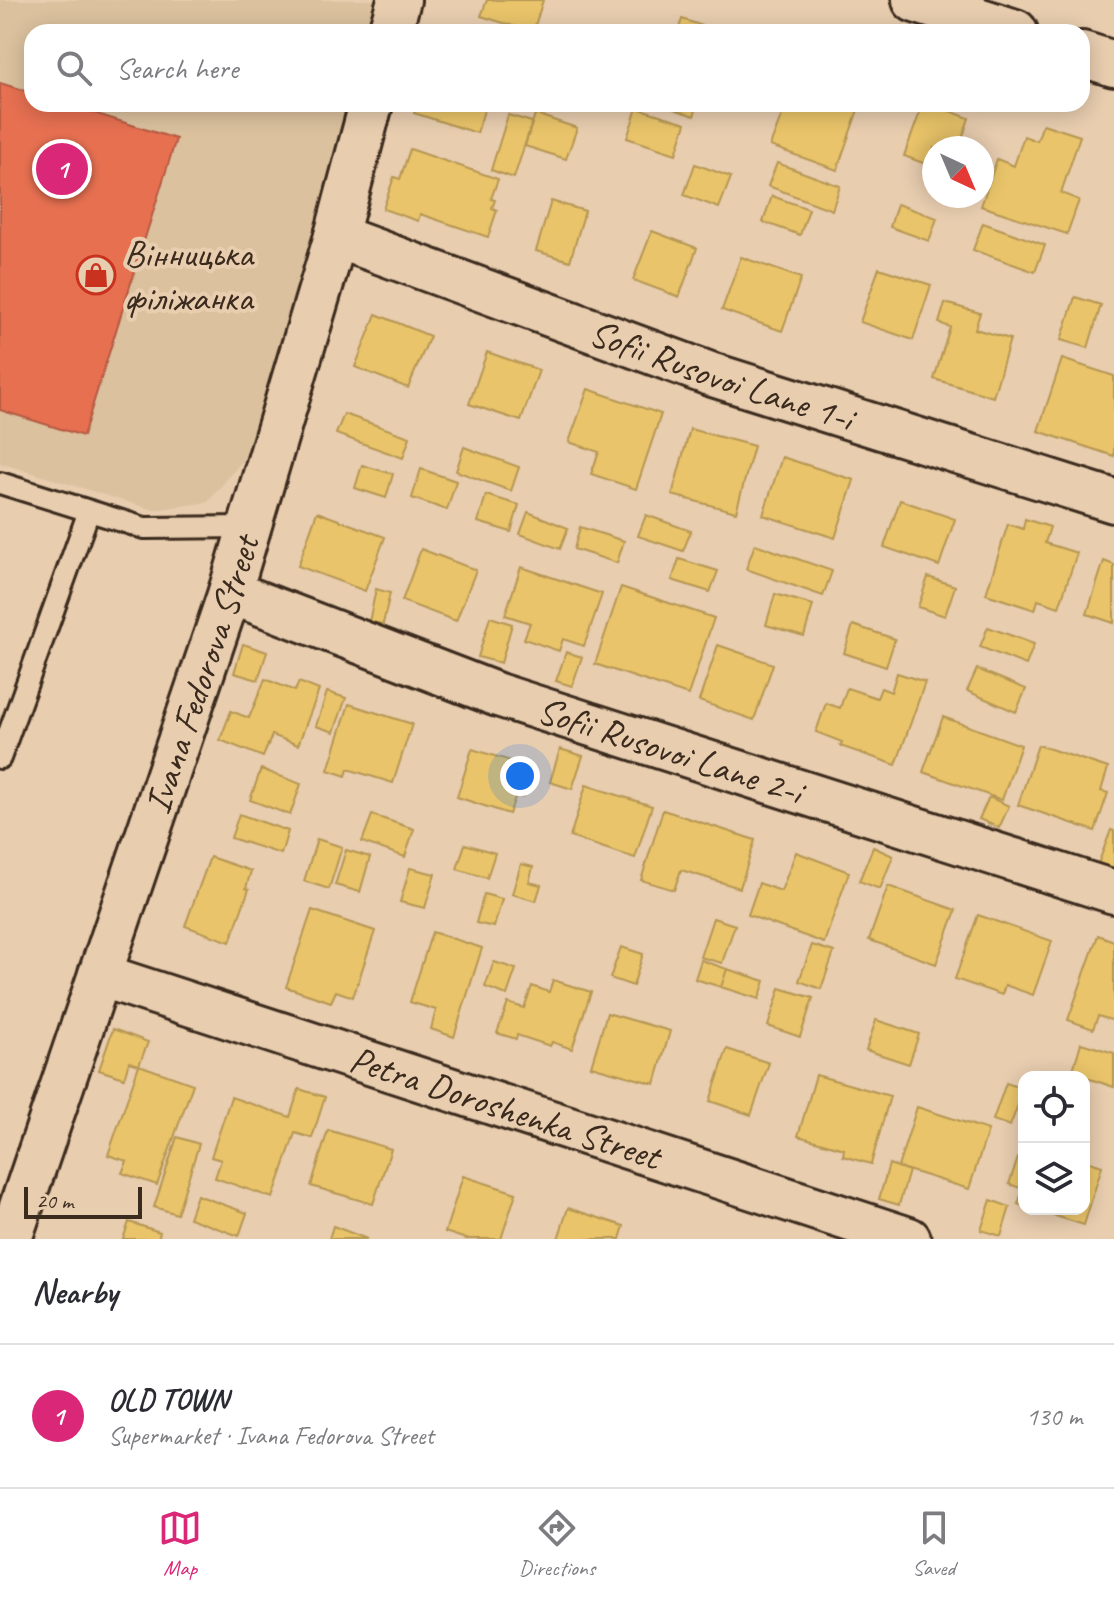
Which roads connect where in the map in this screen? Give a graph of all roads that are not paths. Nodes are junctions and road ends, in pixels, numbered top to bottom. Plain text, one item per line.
1 (399, 0) edge
2 (915, 0) edge
3 (392, 24) edge
4 (990, 24) edge
5 (1090, 56) edge
6 (1114, 64) edge
7 (369, 112) edge
8 (336, 236) junction
9 (0, 483) edge
10 (1114, 501) edge
11 (89, 511) junction
12 (249, 527) junction
13 (230, 592) junction
14 (0, 758) edge
15 (1114, 892) edge
16 (100, 975) junction
17 (10, 1239) edge
18 (909, 1239) edge

1 - 3 street
2 - 4 main road
5 - 6 main road
7 - 8 street, Ivana Fedorova Street
8 - 10 street, Sofii Rusovoi Lane 1-i
8 - 12 street, Ivana Fedorova Street
9 - 11 lane
11 - 12 lane
11 - 14 lane
12 - 13 street, Ivana Fedorova Street
13 - 15 street, Sofii Rusovoi Lane 2-i
13 - 16 street, Ivana Fedorova Street
16 - 17 street, Ivana Fedorova Street
16 - 18 street, Petra Doroshenka Street

